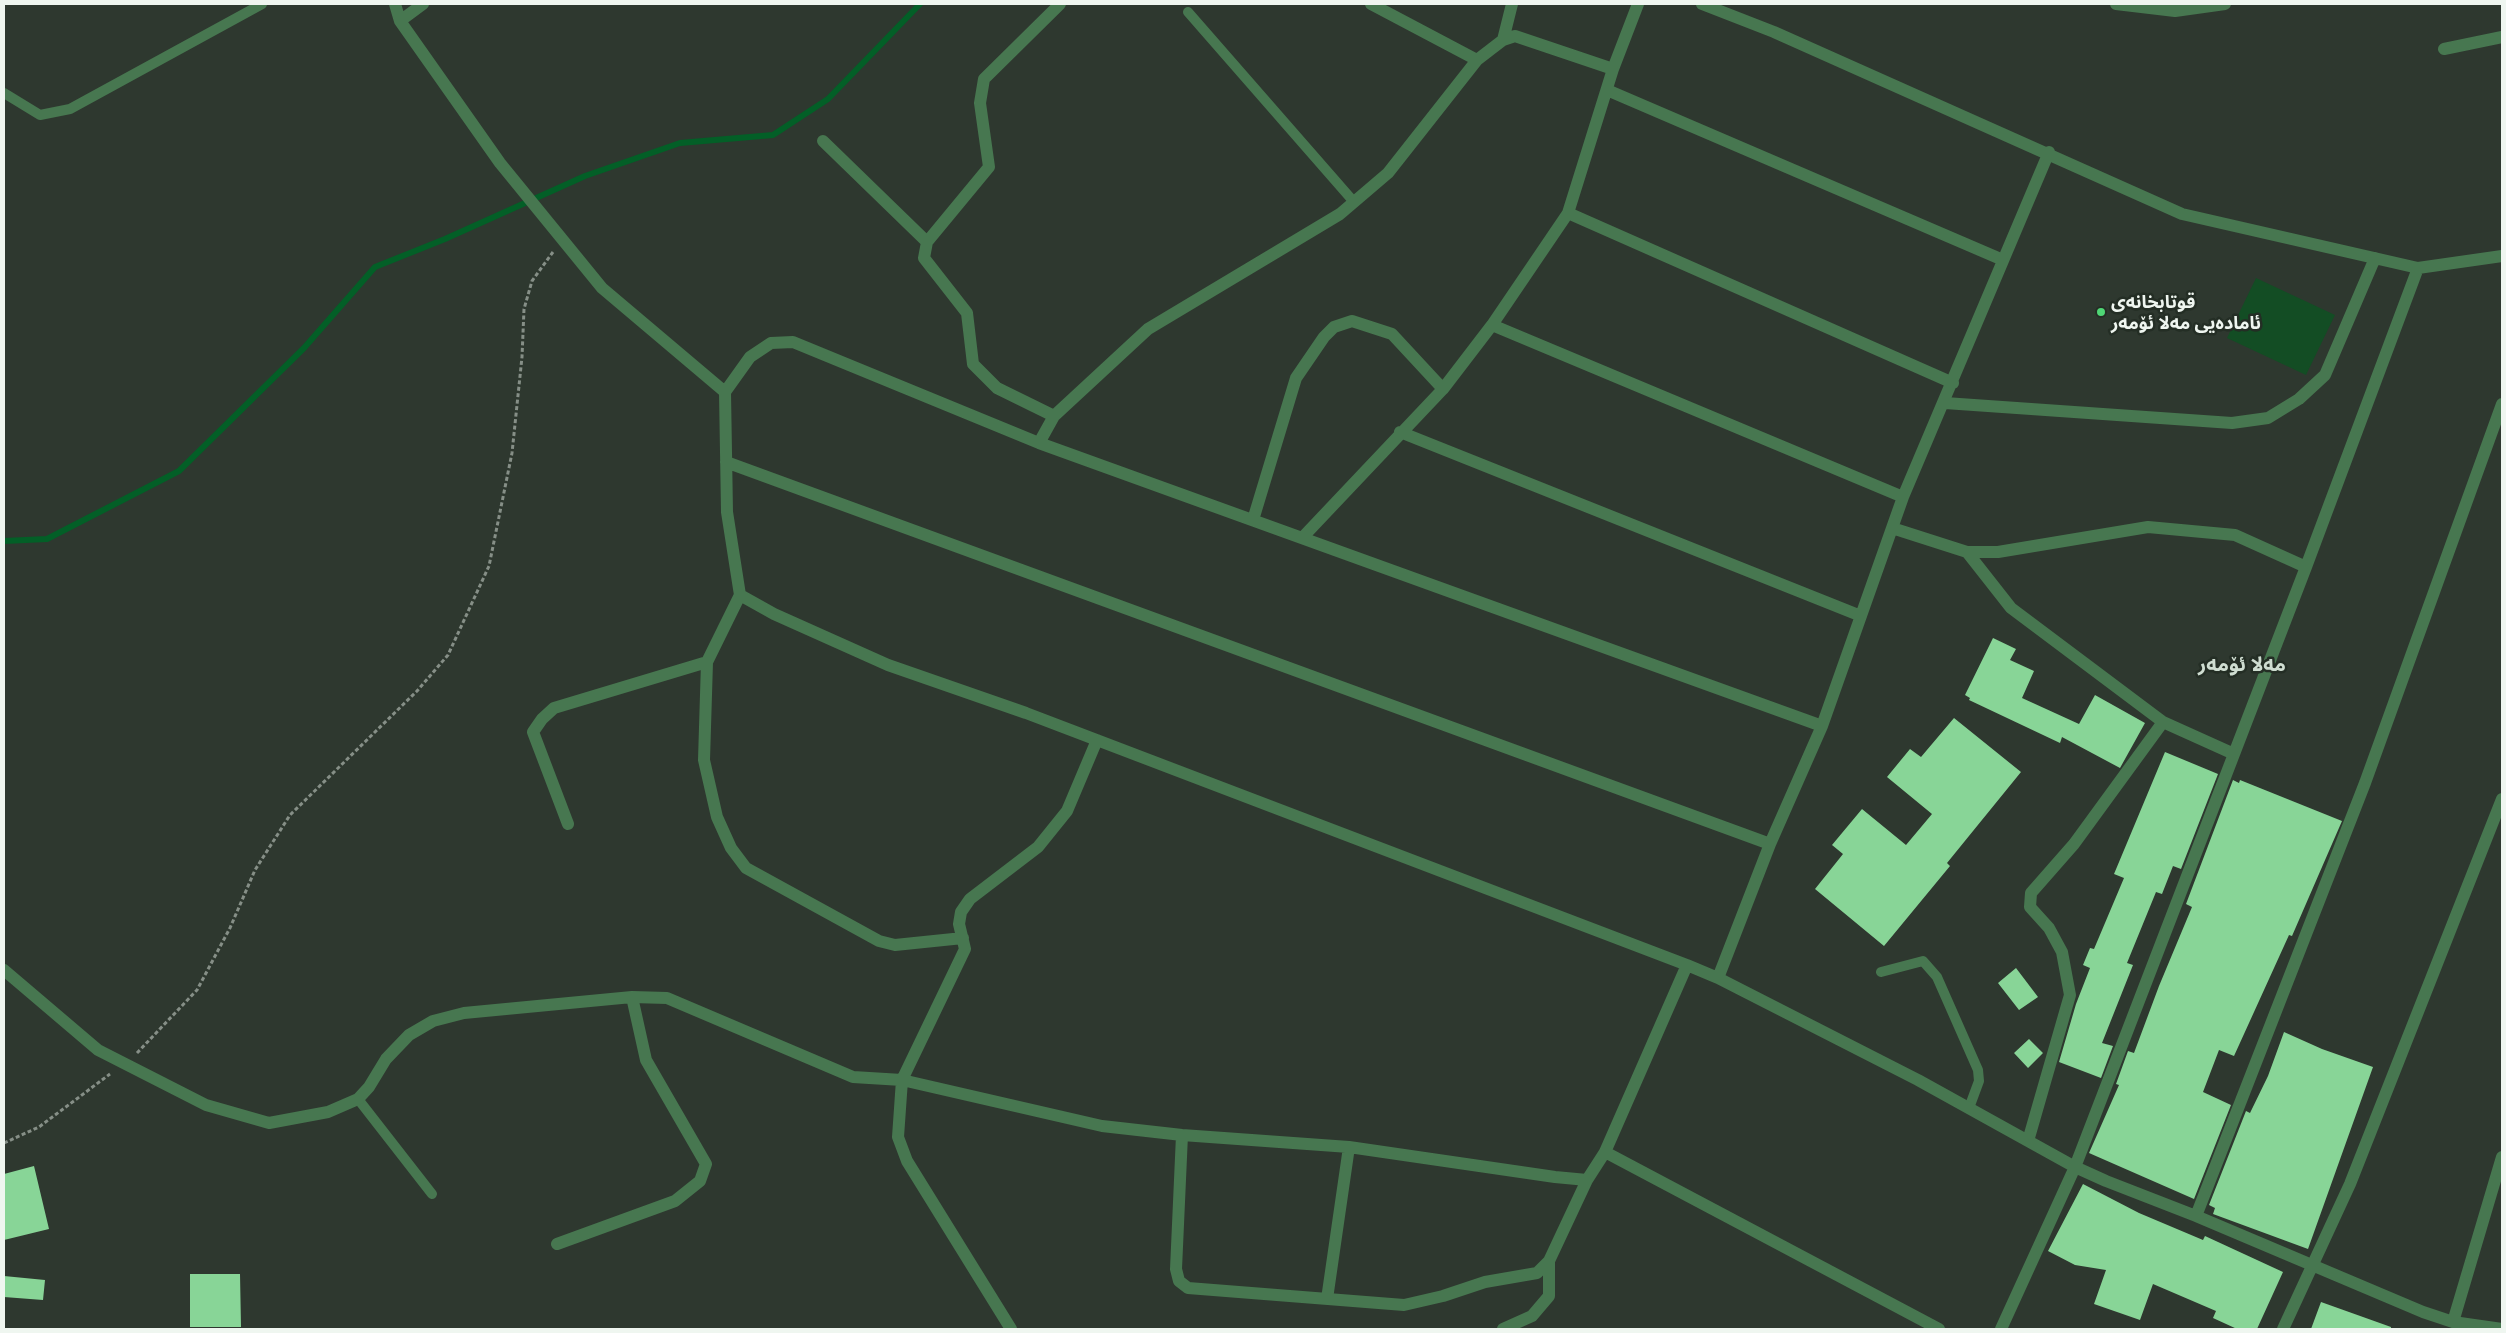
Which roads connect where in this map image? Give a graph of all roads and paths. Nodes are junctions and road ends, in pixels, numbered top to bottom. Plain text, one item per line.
1 (262, 4) edge
2 (395, 4) edge
3 (423, 4) edge
4 (1060, 4) edge
5 (1371, 4) edge
6 (1512, 4) edge
7 (1638, 4) edge
8 (1702, 4) edge
9 (2116, 4) edge
10 (2225, 4) edge
11 (1188, 12) dead end
12 (400, 21) junction
13 (2502, 37) edge
14 (1503, 40) junction
15 (2444, 49) dead end
16 (1477, 60) junction
17 (1613, 69) junction
18 (1607, 90) junction
19 (4, 93) edge
20 (823, 141) dead end
21 (2049, 152) junction
22 (1354, 202) junction
23 (1568, 213) junction
24 (562, 240) junction
25 (927, 242) junction
26 (2502, 256) edge
27 (2375, 258) junction
28 (2003, 260) junction
29 (2418, 268) junction
30 (1492, 326) junction
31 (1953, 383) junction
32 (1443, 389) junction
33 (725, 392) junction
34 (1945, 403) junction
35 (2502, 404) edge
36 (1054, 416) junction
37 (1400, 432) junction
38 (1039, 443) junction
39 (726, 462) junction
40 (1903, 497) junction
41 (1253, 520) junction
42 (1892, 528) junction
43 (1302, 538) junction
44 (1967, 552) junction
45 (2306, 567) junction
46 (740, 595) junction
47 (1862, 616) junction
48 (707, 662) junction
49 (2163, 722) junction
50 (1822, 726) junction
51 (1097, 740) junction
52 (2234, 754) junction
53 (2502, 799) edge
54 (568, 824) dead end
55 (1770, 844) junction
56 (963, 938) junction
57 (1687, 965) junction
58 (4, 970) edge
59 (1881, 972) dead end
60 (1718, 978) junction
61 (632, 997) junction
62 (125, 1063) junction
63 (902, 1080) junction
64 (358, 1099) junction
65 (1970, 1108) junction
66 (1182, 1135) junction
67 (2028, 1141) junction
68 (4, 1143) edge
69 (1349, 1147) junction
70 (1605, 1152) junction
71 (2502, 1157) edge
72 (2075, 1167) junction
73 (1587, 1180) junction
74 (432, 1194) dead end
75 (2196, 1216) junction
76 (557, 1244) dead end
77 (1549, 1261) junction
78 (2311, 1266) junction
79 (1327, 1300) junction
80 (2453, 1322) junction
81 (1011, 1329) edge
82 (1503, 1329) edge
83 (1939, 1329) edge
84 (2001, 1329) edge
85 (2283, 1329) edge
86 (2502, 1329) edge

1 - 19 lane
2 - 12 street
3 - 12 street
4 - 25 street
5 - 16 street
6 - 14 street
7 - 17 street
8 - 21 street
9 - 10 street
11 - 22 lane
12 - 24 street
13 - 15 street
14 - 16 street
14 - 17 street
16 - 22 street
17 - 18 street
18 - 23 street
18 - 28 street
20 - 25 street
21 - 27 street
21 - 28 street
22 - 36 street
23 - 30 street
23 - 31 street
24 - 33 street
24 - 62 path
25 - 36 street
26 - 29 street
27 - 29 street
27 - 34 street
28 - 31 street
29 - 45 street
30 - 32 street
30 - 40 street
31 - 34 street
32 - 37 street
32 - 41 street
33 - 38 street
33 - 39 street
34 - 40 street
35 - 75 street
36 - 38 street
37 - 43 street
37 - 47 street
38 - 41 street
39 - 46 street
39 - 55 street
40 - 42 street
41 - 43 street
42 - 44 street
42 - 47 street
43 - 50 street
44 - 45 street
44 - 49 street
45 - 52 street
46 - 48 street
46 - 51 street
47 - 50 street
48 - 54 street
48 - 56 street
49 - 52 street
49 - 67 street
50 - 55 street
51 - 56 street
51 - 57 street
52 - 72 street
53 - 78 street
55 - 60 street
56 - 63 street
57 - 60 street
57 - 70 street
58 - 62 street
59 - 65 lane
60 - 65 street
61 - 63 street
61 - 64 street
61 - 76 street
62 - 64 street
62 - 68 path
63 - 66 street
63 - 81 street
64 - 74 lane
65 - 67 street
66 - 69 street
66 - 79 street
67 - 72 street
69 - 73 street
69 - 79 street
70 - 73 street
70 - 83 street
71 - 80 street
72 - 75 street
72 - 84 street
73 - 77 street
75 - 78 street
77 - 79 street
77 - 82 street
78 - 80 street
78 - 85 street
80 - 86 street

